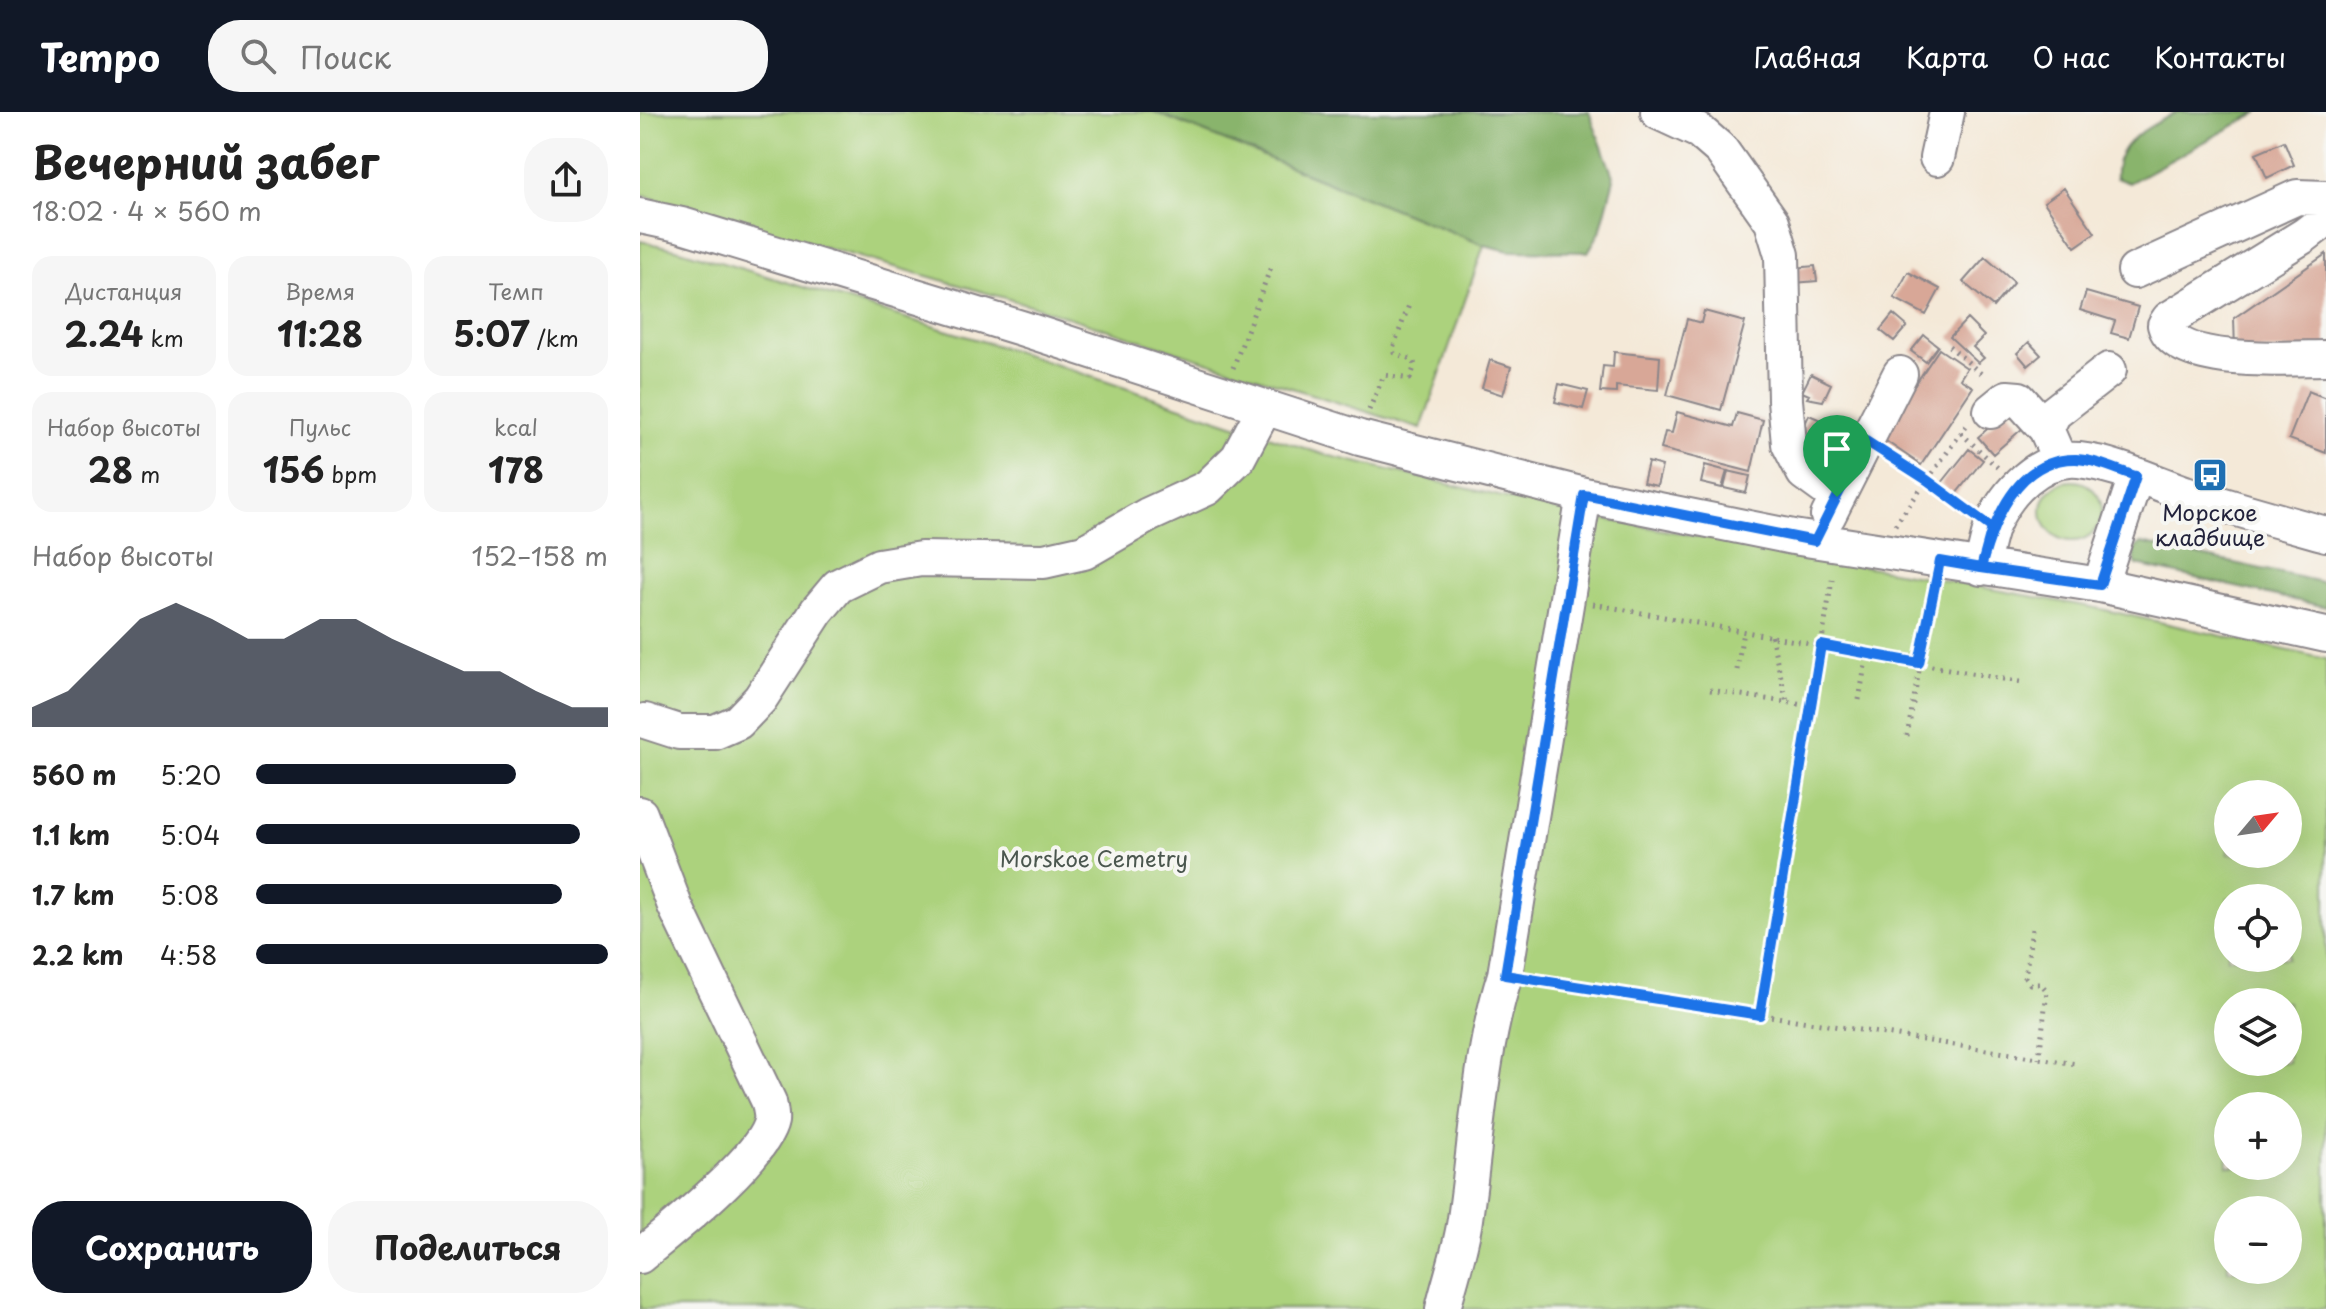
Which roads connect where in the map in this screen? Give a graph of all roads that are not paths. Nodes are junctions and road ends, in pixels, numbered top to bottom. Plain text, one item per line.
1 (1947, 112) edge
2 (1672, 114) edge
3 (1937, 158) dead end
4 (2326, 198) edge
5 (640, 216) edge
6 (2326, 219) edge
7 (2135, 271) dead end
8 (2326, 358) edge
9 (2109, 370) dead end
10 (1900, 374) dead end
11 (1983, 405) road end
12 (1264, 409) junction
13 (2046, 429) junction
14 (2060, 461) junction
15 (2136, 476) junction
16 (1584, 495) junction
17 (1837, 497) junction
18 (2326, 534) edge
19 (1826, 543) junction
20 (1981, 568) junction
21 (2100, 585) junction
22 (2326, 635) edge
23 (642, 719) edge
24 (640, 814) edge
25 (640, 1256) edge
26 (1443, 1309) edge

1 - 3 street
2 - 17 street
4 - 7 street
5 - 12 street
6 - 8 street
9 - 13 street
10 - 17 street
11 - 13 street
12 - 16 street
12 - 23 street
13 - 14 street
14 - 15 street
14 - 20 street
15 - 18 street
15 - 21 street
16 - 19 street
16 - 26 street
17 - 19 street
19 - 20 street
20 - 21 street
21 - 22 street
24 - 25 street

